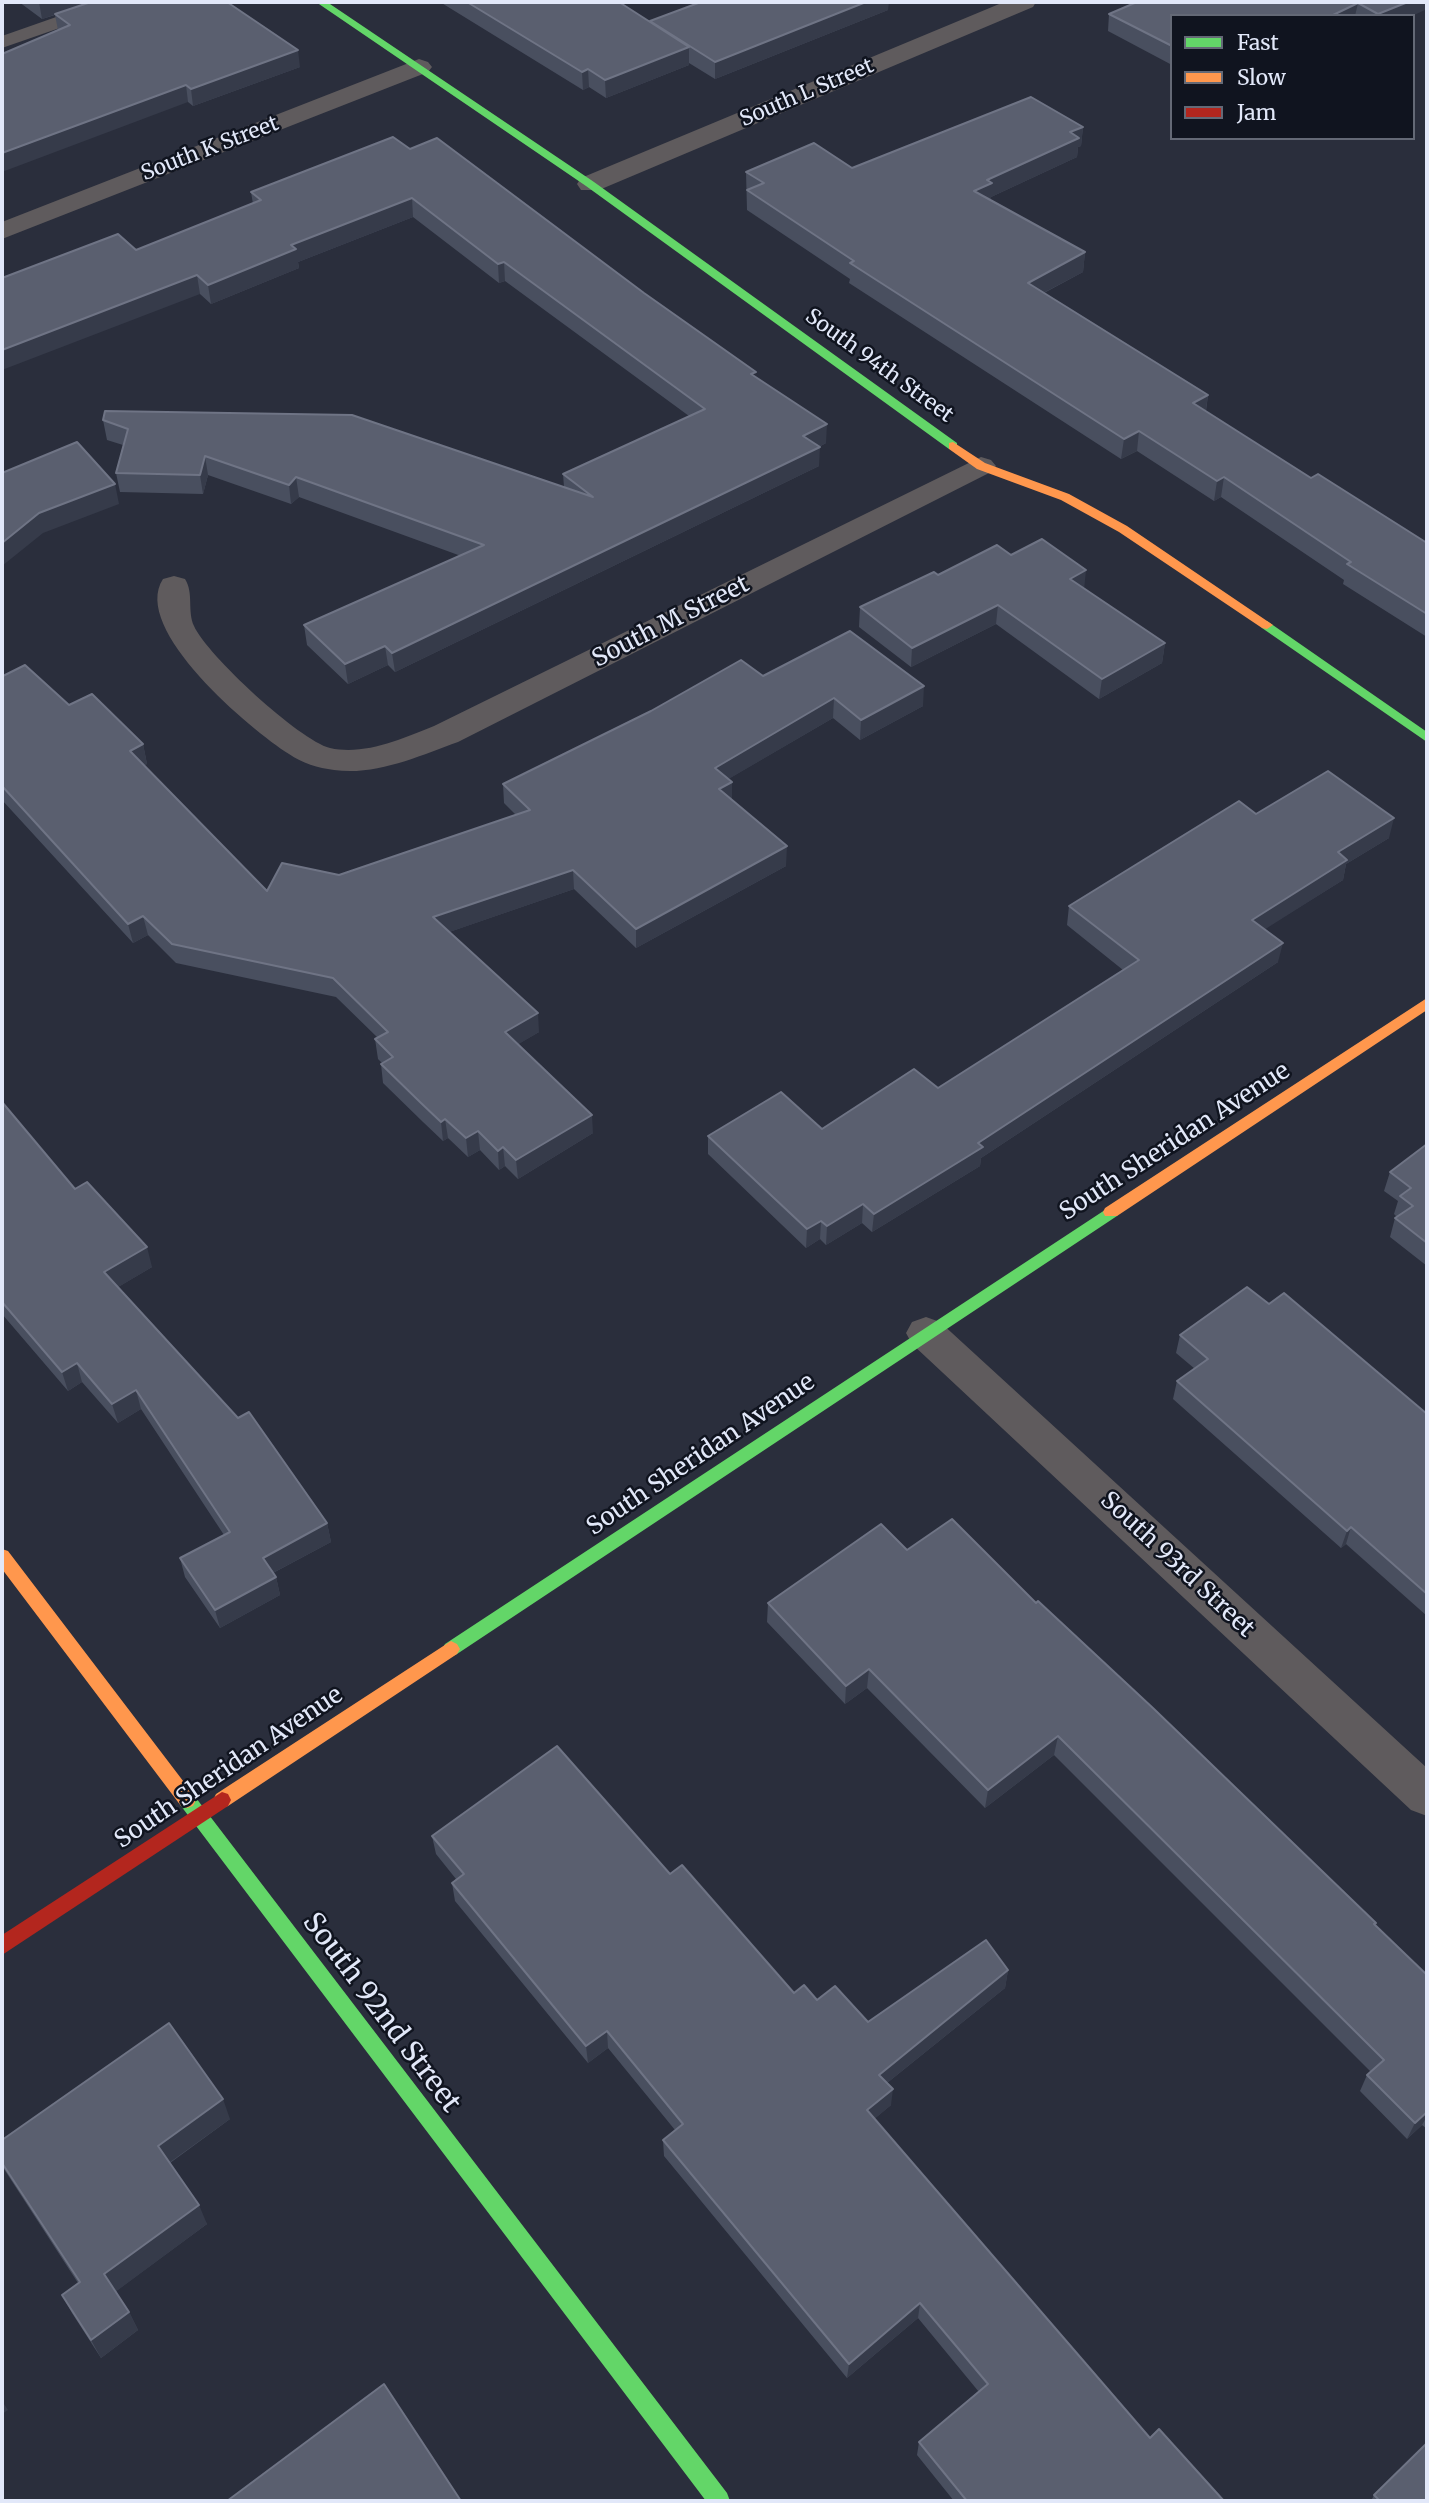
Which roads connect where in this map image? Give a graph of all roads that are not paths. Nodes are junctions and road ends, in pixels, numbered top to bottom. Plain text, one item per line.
1 (116, 2) edge
2 (321, 2) edge
3 (1024, 2) edge
4 (2, 42) edge
5 (419, 67) junction
6 (590, 184) junction
7 (2, 231) edge
8 (981, 466) junction
9 (174, 586) dead end
10 (1427, 738) edge
11 (1427, 1003) edge
12 (926, 1333) junction
13 (2, 1556) edge
14 (1427, 1796) edge
15 (197, 1816) junction
16 (2, 1946) edge
17 (719, 2501) edge

1 - 4 lane
2 - 5 street, South 94th Street
3 - 6 street, South L Street
5 - 6 street, South 94th Street
5 - 7 street, South K Street
6 - 8 street, South 94th Street
8 - 9 street, South M Street
8 - 10 street, South 94th Street
11 - 12 street, South Sheridan Avenue
12 - 14 street, South 93rd Street
12 - 15 street, South Sheridan Avenue
13 - 15 street, South 92nd Street
15 - 16 street, South Sheridan Avenue
15 - 17 street, South 92nd Street

